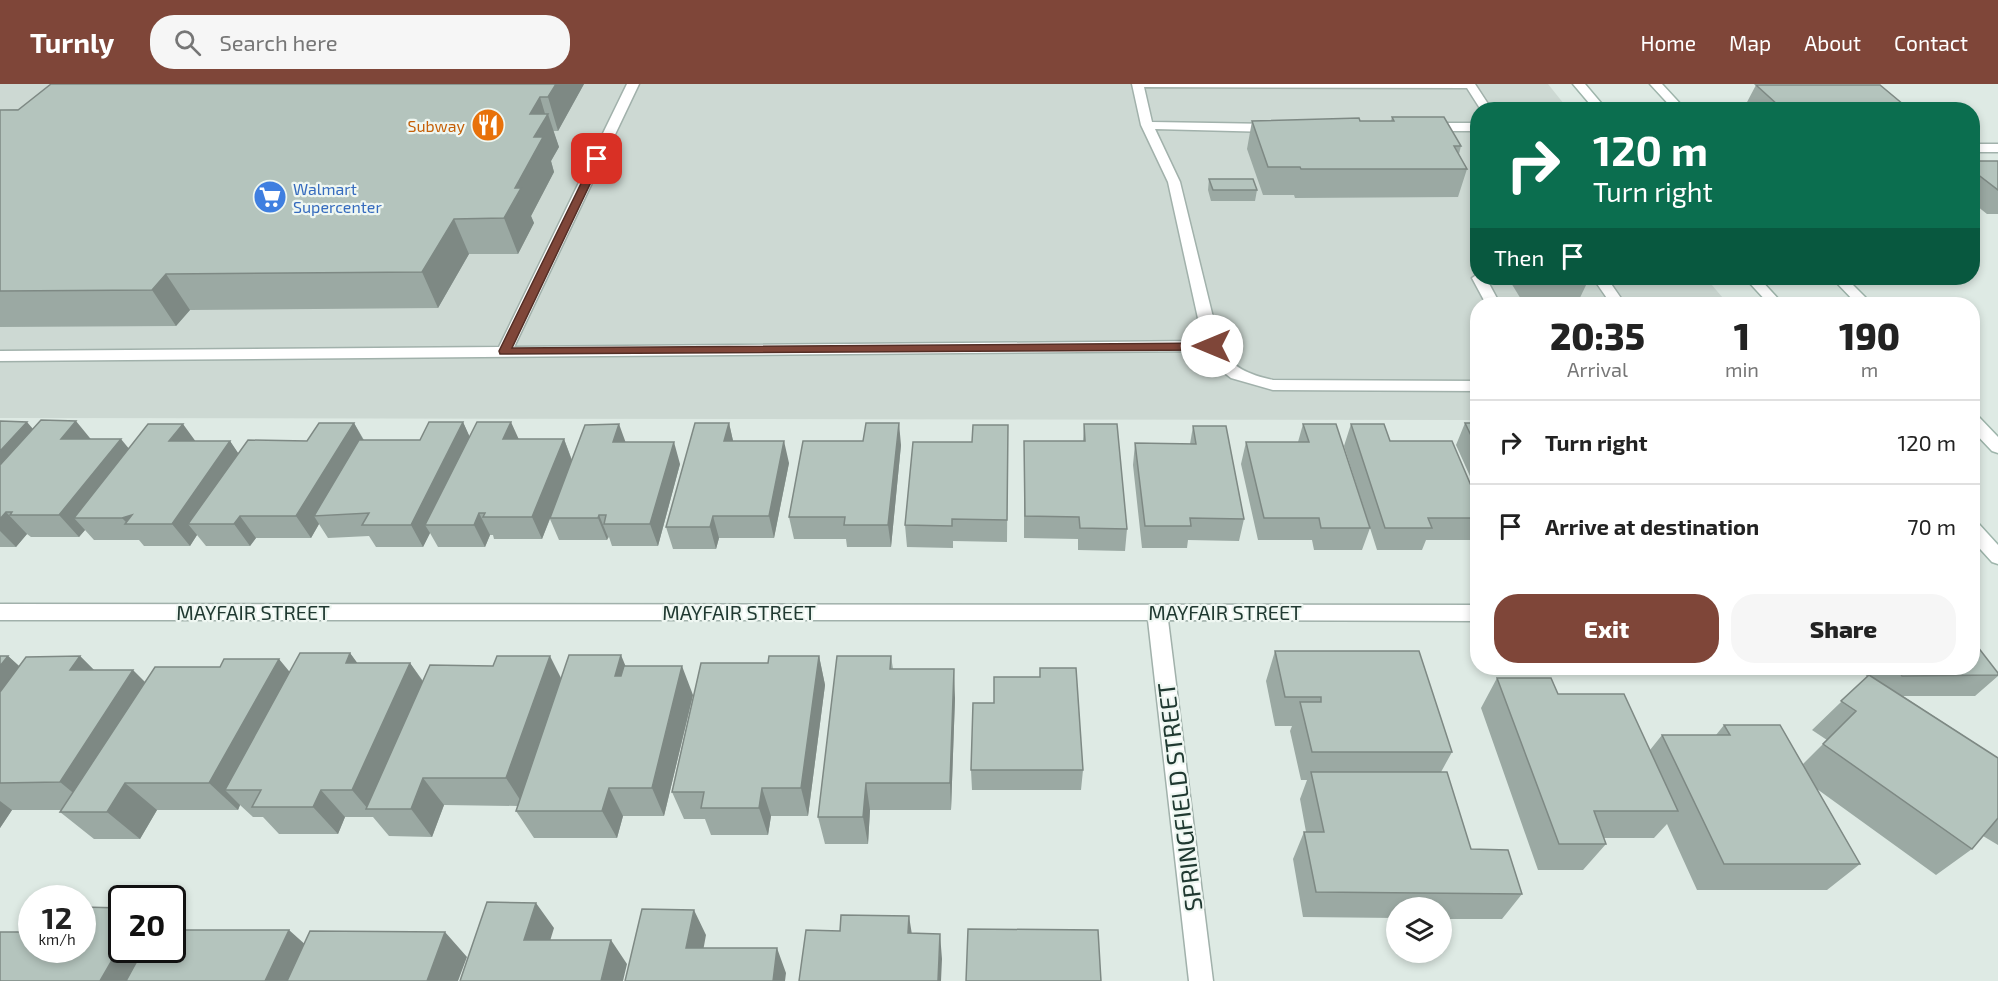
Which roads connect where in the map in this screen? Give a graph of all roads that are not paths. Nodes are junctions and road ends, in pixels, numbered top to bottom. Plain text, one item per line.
1 (633, 84) edge
2 (1138, 84) edge
3 (1470, 84) edge
4 (1580, 84) edge
5 (1656, 84) edge
6 (1215, 85) edge
7 (1482, 102) edge
8 (1595, 102) edge
9 (1673, 102) edge
10 (1147, 124) junction
11 (1293, 128) edge
12 (1408, 128) edge
13 (1470, 128) edge
14 (1980, 148) edge
15 (1998, 148) edge
16 (1758, 285) edge
17 (1846, 285) edge
18 (1770, 297) edge
19 (1858, 297) edge
20 (1212, 346) junction
21 (504, 351) junction
22 (0, 356) edge
23 (1470, 386) edge
24 (1980, 428) edge
25 (1998, 447) edge
26 (1980, 537) edge
27 (1998, 557) edge
28 (0, 612) edge
29 (1157, 612) junction
30 (1470, 613) edge
31 (1202, 981) edge

1 - 21 street
2 - 6 street
2 - 10 street
3 - 6 street
3 - 7 street
4 - 8 street
5 - 9 street
10 - 11 street
10 - 20 street
12 - 13 street
14 - 15 street
16 - 18 street
17 - 19 street
20 - 21 street
20 - 23 street
21 - 22 street
24 - 25 street
26 - 27 street
28 - 29 street, MAYFAIR STREET
29 - 30 street, MAYFAIR STREET
29 - 31 street, SPRINGFIELD STREET

